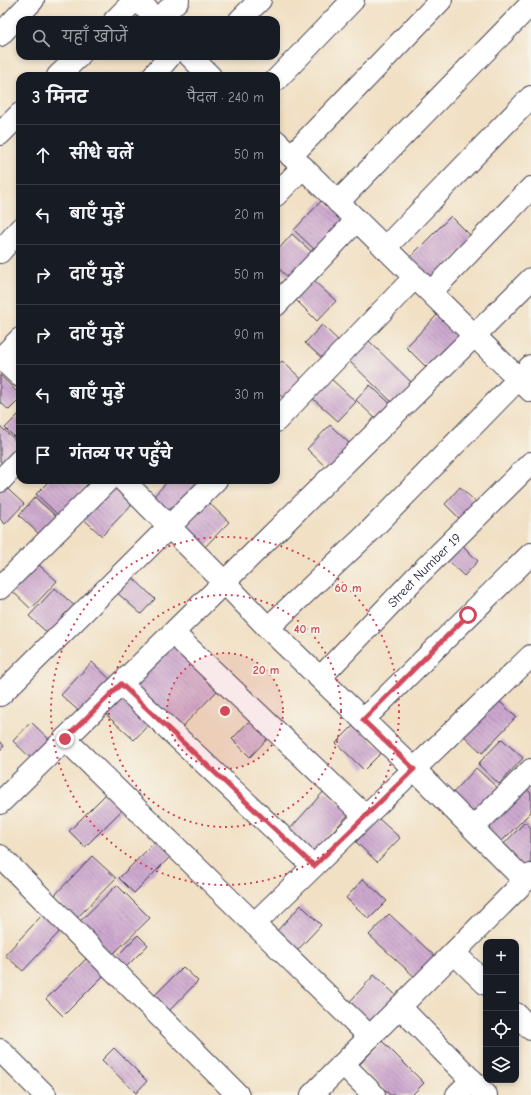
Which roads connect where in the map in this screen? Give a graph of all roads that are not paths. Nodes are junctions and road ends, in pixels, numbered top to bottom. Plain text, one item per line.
1 (34, 0) edge
2 (136, 0) edge
3 (178, 0) edge
4 (260, 0) edge
5 (353, 0) edge
6 (441, 0) edge
7 (531, 4) edge
8 (18, 16) edge
9 (119, 16) edge
10 (154, 16) edge
11 (162, 16) edge
12 (244, 16) edge
13 (16, 19) edge
14 (0, 35) edge
15 (75, 60) edge
16 (167, 60) edge
17 (62, 72) edge
18 (156, 72) edge
19 (280, 76) edge
20 (531, 97) edge
21 (16, 118) edge
22 (0, 134) edge
23 (290, 155) edge
24 (280, 184) edge
25 (531, 188) edge
26 (338, 202) junction
27 (357, 220) junction
28 (16, 234) edge
29 (386, 248) junction
30 (0, 252) edge
31 (415, 278) junction
32 (531, 279) edge
33 (431, 292) junction
34 (280, 301) edge
35 (474, 336) junction
36 (16, 343) edge
37 (0, 358) edge
38 (16, 372) edge
39 (527, 378) edge
40 (280, 417) edge
41 (531, 463) edge
42 (16, 464) edge
43 (0, 481) edge
44 (104, 484) edge
45 (127, 484) edge
46 (212, 484) edge
47 (169, 526) junction
48 (531, 554) edge
49 (224, 582) junction
50 (0, 588) edge
51 (268, 628) junction
52 (172, 633) junction
53 (531, 656) edge
54 (320, 678) junction
55 (121, 684) junction
56 (0, 695) edge
57 (363, 720) junction
58 (65, 739) junction
59 (414, 769) junction
60 (531, 770) edge
61 (0, 803) edge
62 (365, 816) junction
63 (473, 828) junction
64 (0, 856) edge
65 (314, 866) junction
66 (527, 885) edge
67 (254, 924) junction
68 (454, 953) junction
69 (483, 981) edge
70 (400, 1007) junction
71 (519, 1017) edge
72 (531, 1029) edge
73 (370, 1037) junction
74 (0, 1050) edge
75 (343, 1064) junction
76 (471, 1090) edge
77 (45, 1095) edge
78 (238, 1095) edge
79 (312, 1095) edge
80 (374, 1095) edge

1 - 8 street
2 - 9 street
2 - 10 street
3 - 11 street
4 - 12 street
5 - 19 street
6 - 23 street
7 - 26 street
13 - 14 street
15 - 17 street
16 - 18 street
20 - 29 street
21 - 22 street
23 - 24 street
23 - 26 street
25 - 33 street
26 - 27 street
27 - 29 street
27 - 34 street
28 - 30 street
29 - 31 street
31 - 33 street
31 - 40 street
32 - 35 street
33 - 35 street
35 - 39 street
35 - 49 street
36 - 37 street
37 - 38 street
39 - 51 street
41 - 54 street, Street Number 19
42 - 43 street
44 - 50 street
45 - 47 street
46 - 47 street
47 - 49 street
47 - 56 street
48 - 57 street
49 - 51 street
49 - 52 street
51 - 54 street
52 - 55 street
52 - 62 street
53 - 59 street
54 - 57 street
55 - 58 street
55 - 65 street
57 - 59 street
58 - 61 street
58 - 67 street
59 - 62 street
59 - 63 street
60 - 63 street
62 - 65 street
63 - 66 street
64 - 78 street
65 - 67 street
66 - 68 street
67 - 73 street
68 - 69 street
68 - 70 street
70 - 73 street
70 - 76 street
71 - 72 street
73 - 75 street
74 - 77 street
75 - 79 street
75 - 80 street

